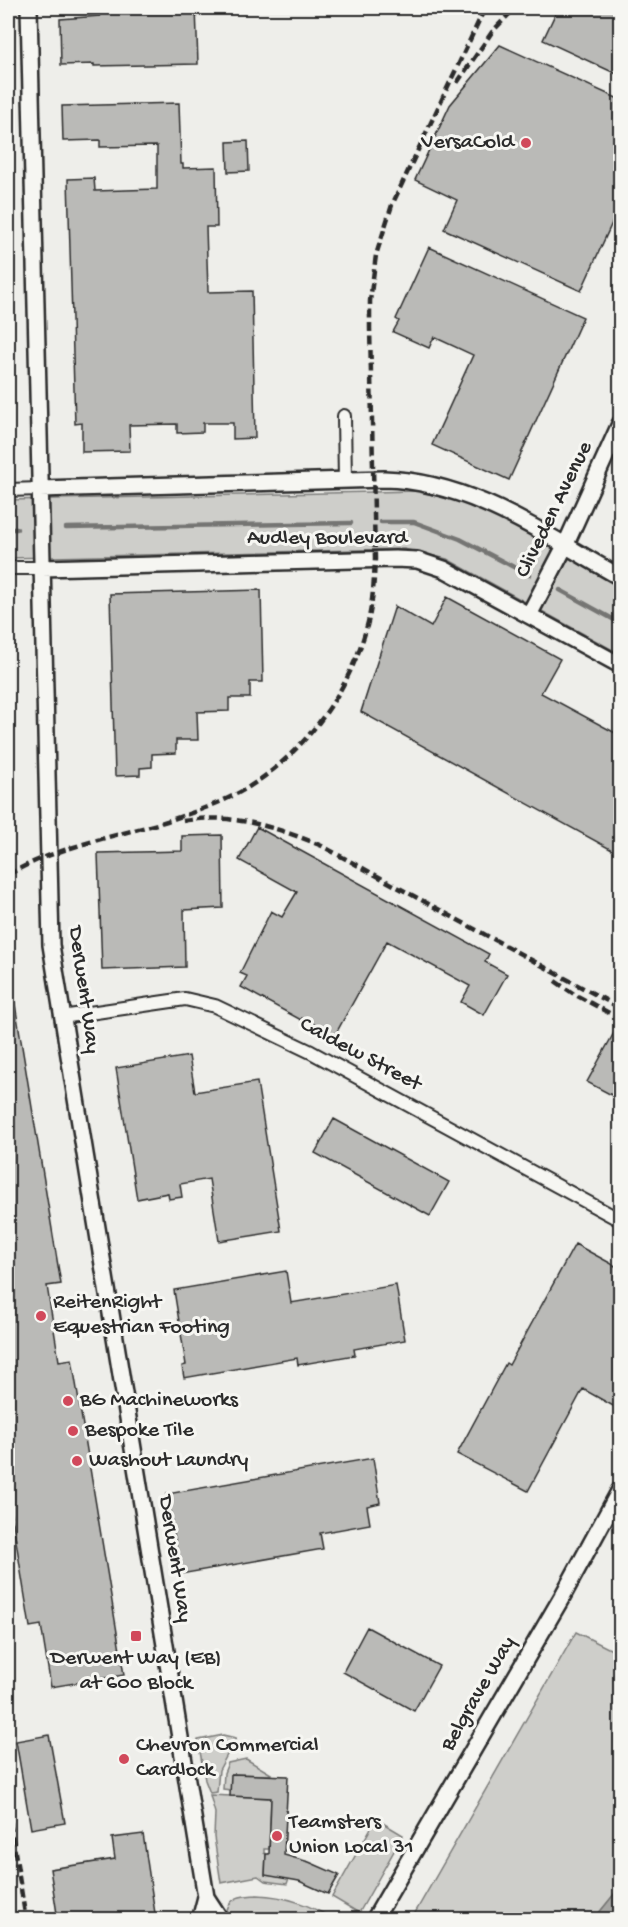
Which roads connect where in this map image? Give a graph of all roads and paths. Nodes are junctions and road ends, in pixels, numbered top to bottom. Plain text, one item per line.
1 (29, 8) edge
2 (344, 416) dead end
3 (621, 424) edge
4 (345, 481) junction
5 (40, 489) junction
6 (8, 490) edge
7 (565, 546) junction
8 (8, 568) edge
9 (42, 568) junction
10 (621, 577) edge
11 (529, 615) junction
12 (621, 665) edge
13 (62, 1017) junction
14 (621, 1220) edge
15 (621, 1490) edge
16 (206, 1897) junction
17 (200, 1920) edge
18 (221, 1920) edge
19 (374, 1920) edge

1 - 5 street, Derwent Way
2 - 4 street
3 - 7 street, Cliveden Avenue
4 - 5 street
4 - 7 street
5 - 6 street
5 - 9 street, Derwent Way
7 - 10 street
7 - 11 street, Cliveden Avenue
8 - 9 street, Audley Boulevard
9 - 11 street, Audley Boulevard
9 - 13 street, Derwent Way
11 - 12 street, Audley Boulevard
13 - 14 street, Caldew Street
13 - 16 street, Derwent Way
15 - 19 street, Belgrave Way
16 - 17 street, Derwent Way
16 - 18 street, Derwent Way

